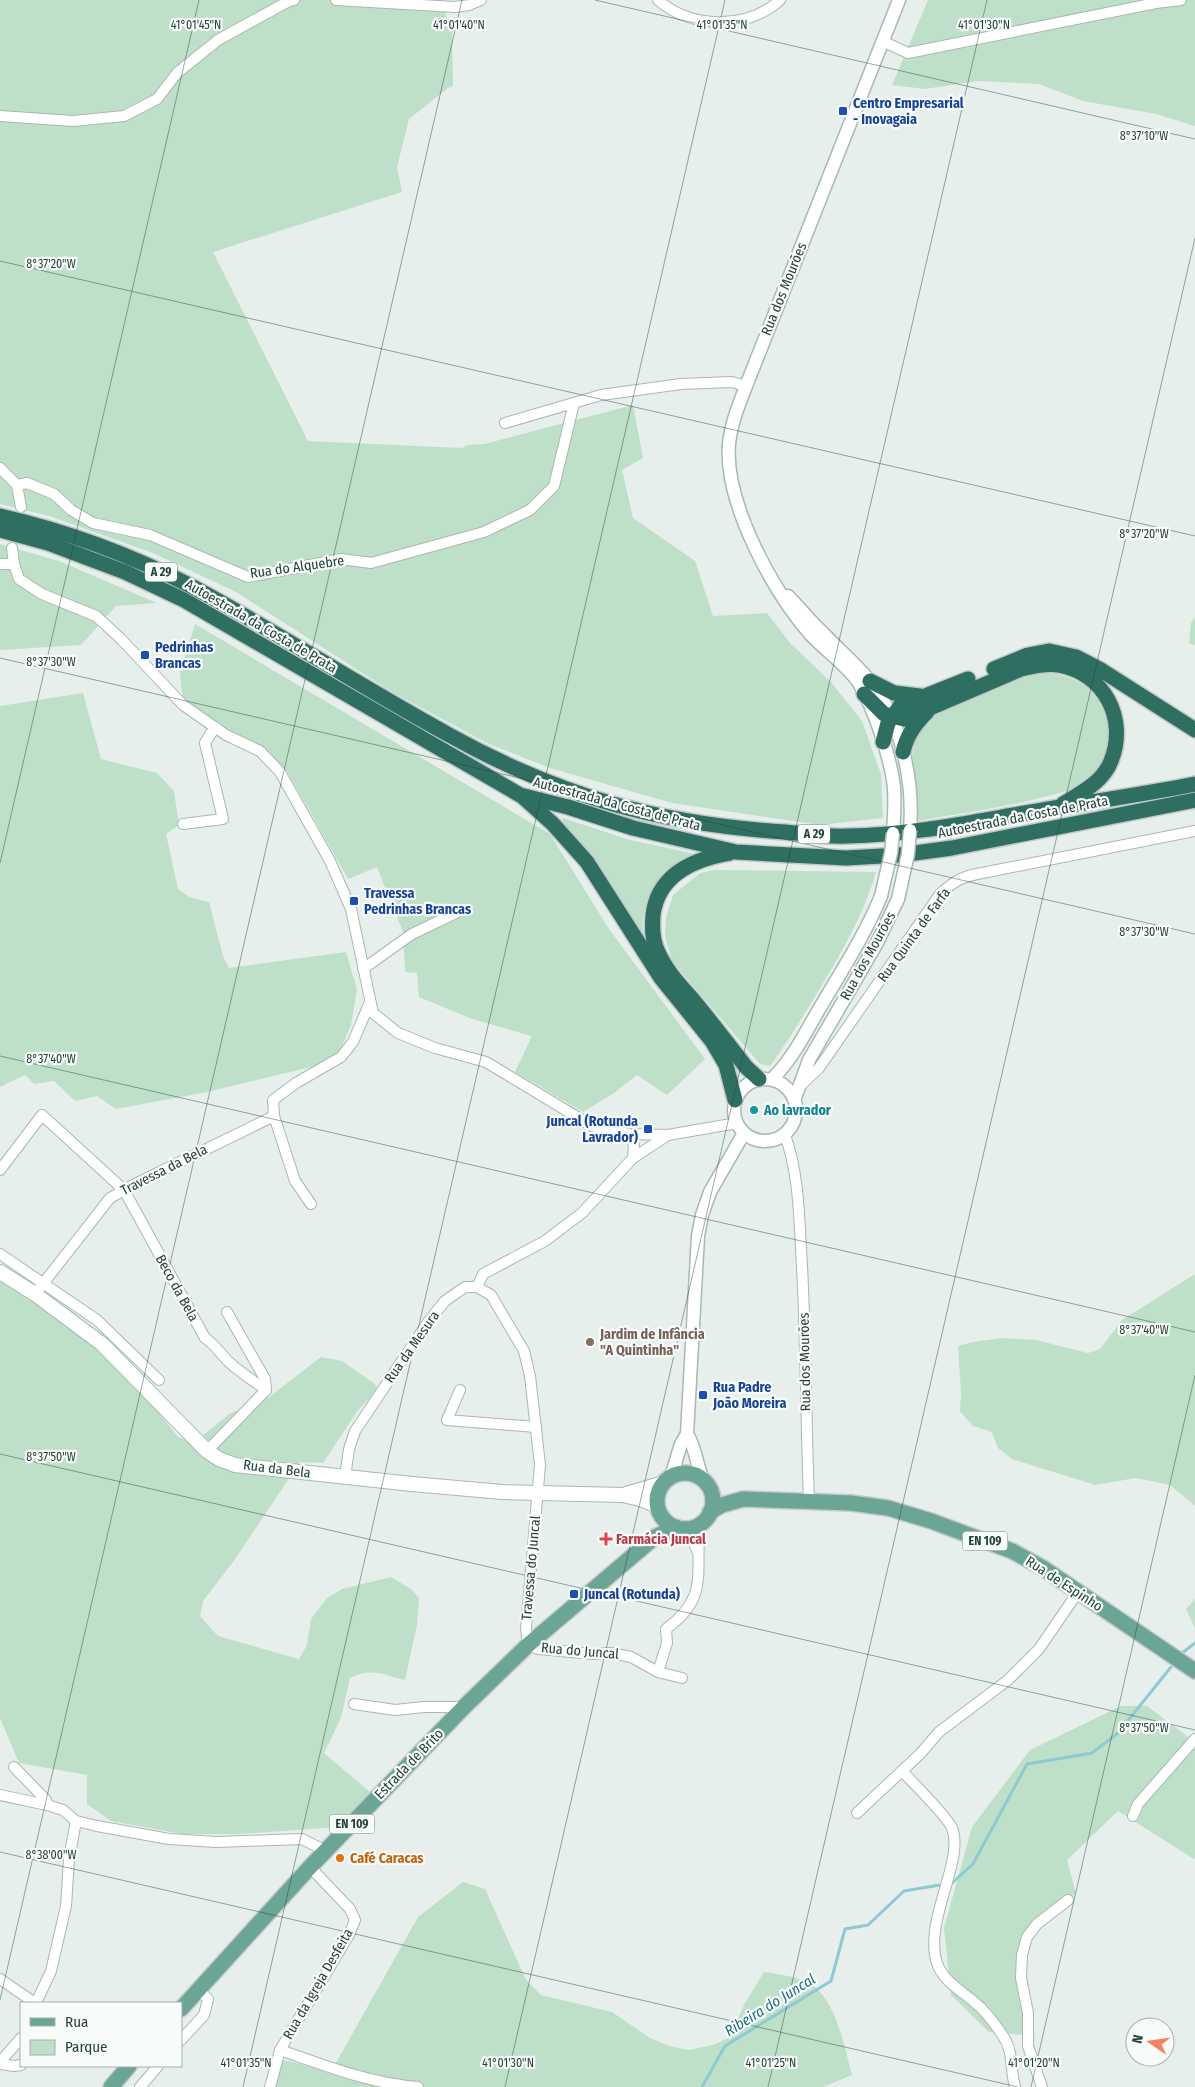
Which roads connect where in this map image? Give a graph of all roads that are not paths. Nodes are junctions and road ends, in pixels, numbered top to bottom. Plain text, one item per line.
1 (294, 0) edge
2 (336, 0) edge
3 (481, 0) edge
4 (658, 0) edge
5 (780, 0) edge
6 (899, 0) edge
7 (1181, 0) edge
8 (882, 41) junction
9 (0, 116) edge
10 (746, 386) junction
11 (574, 403) junction
12 (505, 423) dead end
13 (0, 468) edge
14 (18, 485) junction
15 (21, 507) dead end
16 (0, 516) edge
17 (0, 530) edge
18 (12, 548) dead end
19 (0, 564) edge
20 (14, 564) junction
21 (867, 687) junction
22 (929, 702) junction
23 (891, 717) junction
24 (215, 727) junction
25 (1195, 730) edge
26 (882, 742) junction
27 (903, 752) junction
28 (1195, 784) edge
29 (520, 795) junction
30 (1195, 800) edge
31 (1057, 808) junction
32 (183, 824) dead end
33 (1195, 831) edge
34 (736, 852) junction
35 (456, 913) dead end
36 (363, 969) junction
37 (370, 1002) junction
38 (766, 1079) junction
39 (796, 1093) junction
40 (735, 1100) junction
41 (274, 1116) junction
42 (740, 1128) junction
43 (629, 1134) junction
44 (668, 1135) junction
45 (785, 1135) junction
46 (633, 1158) junction
47 (0, 1170) edge
48 (124, 1190) junction
49 (311, 1204) dead end
50 (0, 1254) edge
51 (0, 1272) edge
52 (44, 1283) junction
53 (477, 1287) junction
54 (35, 1294) junction
55 (227, 1312) dead end
56 (159, 1380) dead end
57 (266, 1390) junction
58 (460, 1390) dead end
59 (536, 1427) junction
60 (687, 1434) junction
61 (208, 1451) junction
62 (345, 1477) junction
63 (667, 1480) junction
64 (706, 1482) junction
65 (539, 1492) junction
66 (623, 1495) junction
67 (743, 1499) junction
68 (809, 1502) junction
69 (660, 1511) junction
70 (710, 1512) junction
71 (700, 1524) junction
72 (679, 1528) junction
73 (655, 1537) junction
74 (698, 1553) junction
75 (1078, 1592) junction
76 (528, 1645) junction
77 (658, 1672) junction
78 (1195, 1672) edge
79 (682, 1678) dead end
80 (354, 1704) dead end
81 (464, 1707) junction
82 (1195, 1739) edge
83 (14, 1767) dead end
84 (902, 1771) junction
85 (0, 1796) edge
86 (48, 1804) junction
87 (857, 1812) dead end
88 (1133, 1816) dead end
89 (76, 1821) junction
90 (326, 1851) junction
91 (310, 1867) junction
92 (1068, 1900) dead end
93 (0, 1980) edge
94 (199, 1990) junction
95 (34, 2002) edge
96 (36, 2002) edge
97 (182, 2008) edge
98 (20, 2039) edge
99 (182, 2039) edge
100 (280, 2050) junction
101 (0, 2063) edge
102 (20, 2065) edge
103 (129, 2067) edge
104 (157, 2067) edge
105 (111, 2087) edge
106 (140, 2087) edge
107 (270, 2087) edge
108 (418, 2087) edge
109 (1015, 2087) edge
110 (1042, 2087) edge

1 - 9 street
2 - 3 street
4 - 5 street
6 - 8 street, Rua dos Mourões
7 - 8 street
8 - 10 street, Rua dos Mourões
10 - 11 street
10 - 21 street, Rua dos Mourões
11 - 12 street
11 - 14 street, Rua do Alquebre
13 - 14 street
14 - 15 street
16 - 31 highway, Autoestrada da Costa de Prata / A 29
17 - 29 highway, Autoestrada da Costa de Prata / A 29
18 - 20 street
19 - 20 street
20 - 24 street
21 - 22 highway
21 - 23 highway
21 - 26 street, Rua dos Mourões
22 - 23 highway
22 - 25 highway
22 - 27 highway
22 - 31 highway
23 - 26 highway
23 - 27 street, Rua dos Mourões
24 - 32 street
24 - 36 street
26 - 38 street, Rua dos Mourões, bridge
27 - 39 street, Rua dos Mourões, bridge
28 - 31 highway, Autoestrada da Costa de Prata / A 29
29 - 34 highway, Autoestrada da Costa de Prata / A 29
29 - 40 highway
30 - 34 highway, Autoestrada da Costa de Prata / A 29
33 - 39 street, Rua Quinta de Farfa
34 - 38 highway
35 - 36 street
36 - 37 street
37 - 41 street
37 - 43 street
38 - 39 street
38 - 40 street
39 - 45 street
40 - 42 street
41 - 48 street, Travessa da Bela
41 - 49 street
42 - 44 street
42 - 45 street
42 - 60 street
43 - 44 street
43 - 46 street
44 - 46 street
45 - 68 street, Rua dos Mourões
46 - 53 street
47 - 48 street, Beco da Bela
48 - 52 street, Travessa da Bela
48 - 57 street, Beco da Bela
50 - 52 street
51 - 54 main road, Rua da Bela
52 - 54 street, Travessa da Bela
52 - 56 street
53 - 59 street, Travessa do Juncal
53 - 62 street, Rua da Mesura
54 - 61 main road, Rua da Bela
55 - 57 street
57 - 61 street
58 - 59 street
59 - 65 street, Travessa do Juncal
60 - 63 street
60 - 64 street
61 - 62 main road, Rua da Bela
62 - 65 main road, Rua da Bela
63 - 64 main road, EN 109
63 - 66 main road, Rua da Bela
63 - 69 main road
64 - 67 main road, Rua de Espinho / EN 109
64 - 70 main road
65 - 66 main road, Rua da Bela
65 - 76 street, Travessa do Juncal
66 - 69 main road, Rua da Bela
67 - 68 main road, Rua de Espinho / EN 109
67 - 70 main road, Rua de Espinho / EN 109
68 - 75 main road, Rua de Espinho / EN 109
69 - 72 main road
69 - 73 main road
70 - 71 main road, EN 109
71 - 72 main road, EN 109
71 - 74 street
72 - 73 main road, Estrada de Brito / EN 109
72 - 74 street
73 - 76 main road, Estrada de Brito / EN 109
74 - 77 street
75 - 78 main road, Rua de Espinho / EN 109
75 - 84 street
76 - 77 street, Rua do Juncal
76 - 81 main road, Estrada de Brito / EN 109
77 - 79 street, Rua do Juncal
80 - 81 street
81 - 90 main road, Estrada de Brito / EN 109
82 - 88 street
83 - 86 street
84 - 87 street
84 - 109 street
85 - 86 street
86 - 89 street
89 - 90 street
89 - 96 street
90 - 91 main road, Estrada de Brito / EN 109
91 - 94 main road, Estrada de Brito / EN 109
91 - 100 street, Rua da Igreja Desfeita
92 - 110 street
93 - 95 street
94 - 97 main road, Estrada de Brito / EN 109
94 - 99 street
98 - 101 street
100 - 107 street, Rua da Igreja Desfeita
100 - 108 street
101 - 102 street
103 - 105 main road
104 - 106 street

